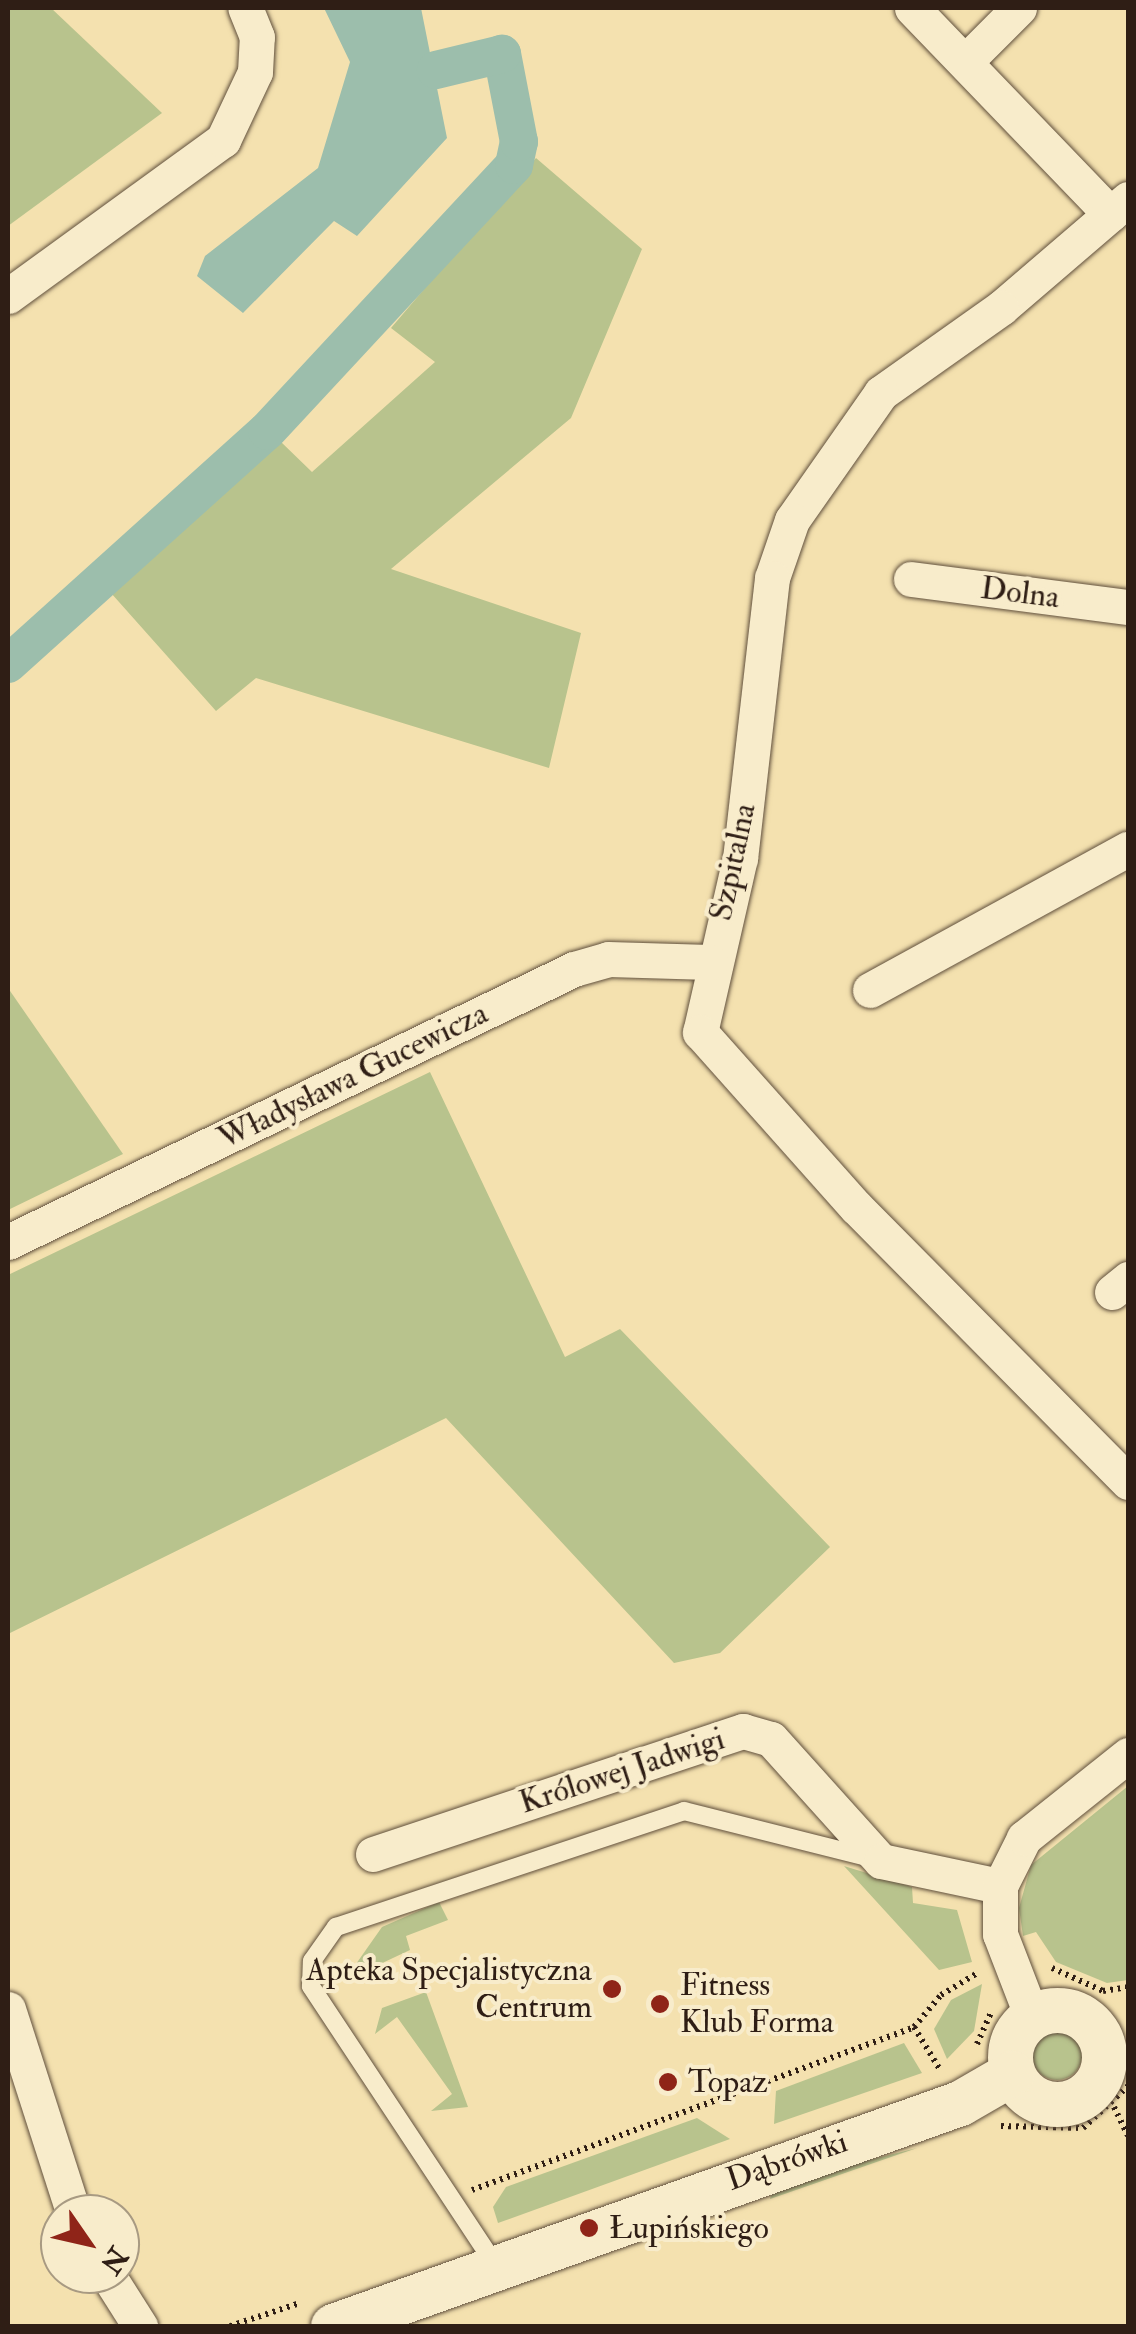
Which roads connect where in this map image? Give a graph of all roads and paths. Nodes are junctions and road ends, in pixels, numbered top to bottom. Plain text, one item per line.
1 (245, 8) edge
2 (912, 8) edge
3 (1019, 8) edge
4 (966, 61) junction
5 (1119, 207) edge
6 (8, 296) edge
7 (911, 579) dead end
8 (1128, 607) edge
9 (1128, 849) edge
10 (710, 962) junction
11 (870, 990) dead end
12 (8, 1242) edge
13 (1128, 1482) edge
14 (1128, 1756) edge
15 (373, 1854) dead end
16 (881, 1861) junction
17 (1000, 1886) junction
18 (1040, 1955) dead end
19 (983, 1970) dead end
20 (1128, 1987) edge
21 (8, 2009) edge
22 (1032, 2016) junction
23 (914, 2027) junction
24 (1116, 2039) edge
25 (1012, 2072) junction
26 (942, 2073) dead end
27 (1114, 2107) dead end
28 (1128, 2136) edge
29 (68, 2194) edge
30 (457, 2196) junction
31 (494, 2263) junction
32 (120, 2294) edge
33 (293, 2305) dead end
34 (387, 2315) edge
35 (140, 2326) edge
36 (230, 2326) edge
37 (333, 2326) edge

1 - 6 street
2 - 4 street, Szpitalna
3 - 4 street
4 - 5 street, Szpitalna
5 - 10 street, Szpitalna
7 - 8 street, Dolna
9 - 11 street
10 - 12 street, Władysława Gucewicza
10 - 13 street, Szpitalna
14 - 17 street
15 - 16 street, Królowej Jadwigi
16 - 17 street
16 - 30 lane
17 - 22 street
18 - 20 path
19 - 23 path
21 - 29 street
22 - 24 street
22 - 25 street
23 - 26 path
23 - 30 path
24 - 25 street
25 - 31 street, Dąbrówki
27 - 28 path
30 - 31 lane
31 - 34 street, Dąbrówki
32 - 35 street
33 - 36 path
34 - 37 street, Dąbrówki

